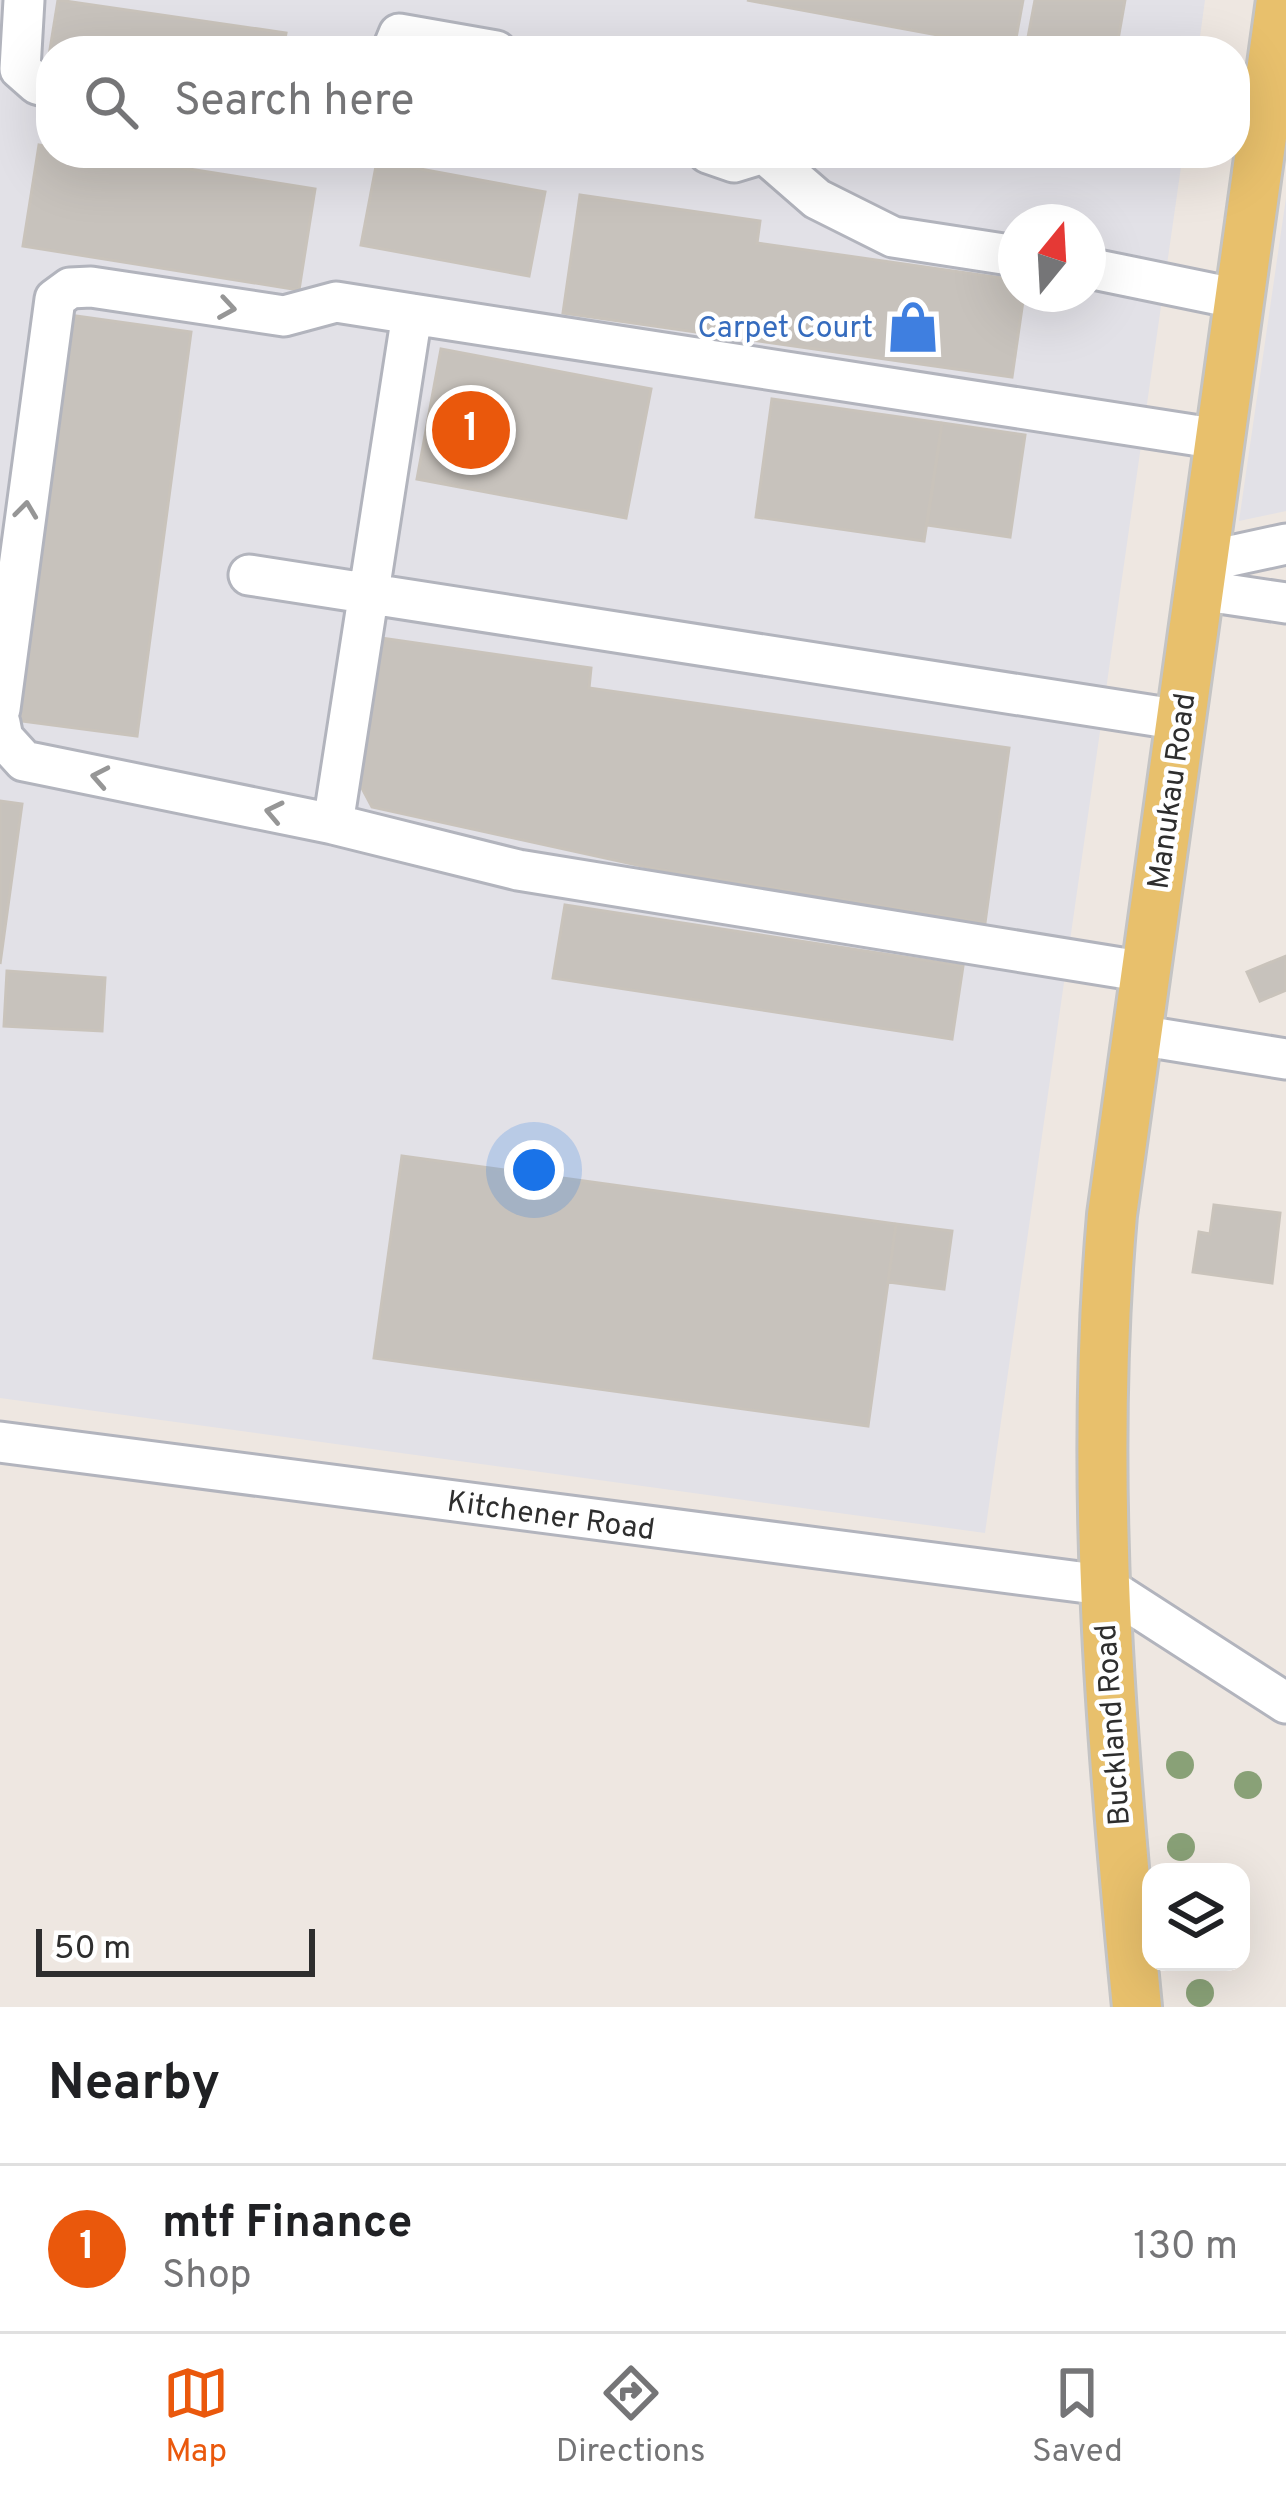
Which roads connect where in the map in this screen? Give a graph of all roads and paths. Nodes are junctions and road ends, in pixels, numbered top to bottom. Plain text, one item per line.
1 (24, 0) edge
2 (1281, 0) edge
3 (36, 83) edge
4 (781, 168) edge
5 (998, 253) edge
6 (1106, 272) edge
7 (1239, 299) junction
8 (412, 314) junction
9 (1220, 440) junction
10 (1286, 544) edge
11 (250, 575) dead end
12 (1201, 576) junction
13 (369, 593) junction
14 (1286, 603) edge
15 (0, 710) edge
16 (1181, 721) junction
17 (0, 723) edge
18 (333, 824) junction
19 (1147, 972) junction
20 (1138, 1035) junction
21 (1286, 1059) edge
22 (0, 1442) edge
23 (1103, 1585) junction
24 (1286, 1703) edge
25 (1137, 2007) edge

1 - 3 street
2 - 7 main road, Manukau Road
4 - 5 street
6 - 7 street
7 - 9 main road, Manukau Road
8 - 9 street
8 - 13 street
15 -> 8 street
9 - 12 main road, Manukau Road
10 - 12 street
11 - 13 street
12 - 14 street
12 - 16 main road, Manukau Road
13 - 16 street
13 - 18 street
16 - 19 main road, Manukau Road
18 -> 17 street
18 - 19 street
19 - 20 main road, Manukau Road
20 - 21 street
20 - 23 main road, Manukau Road
22 - 23 street, Kitchener Road
23 - 24 street
23 - 25 main road, Buckland Road

